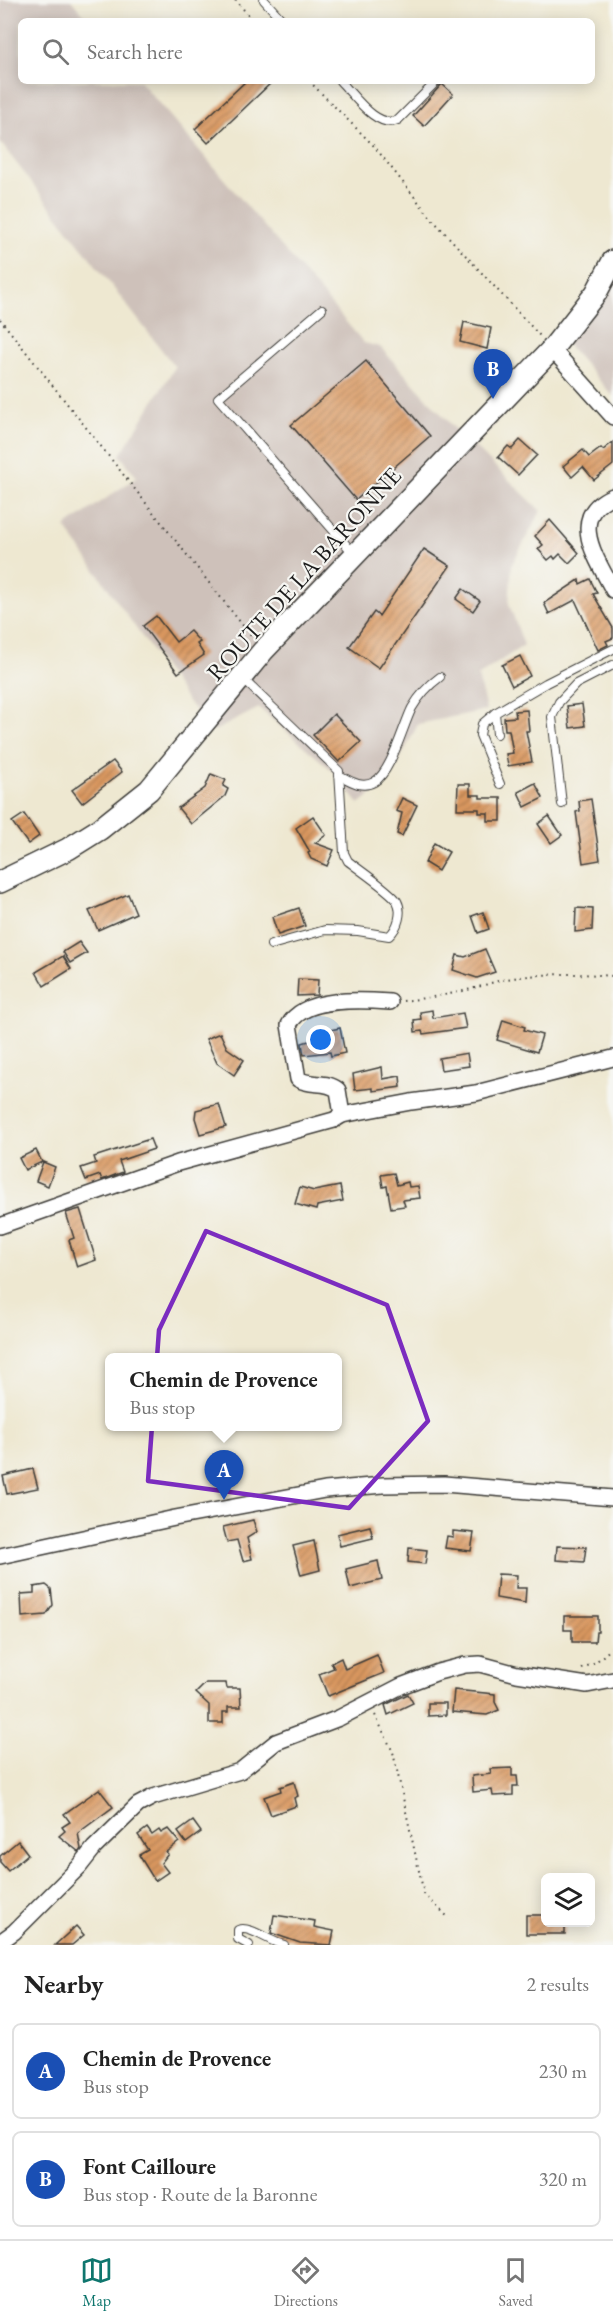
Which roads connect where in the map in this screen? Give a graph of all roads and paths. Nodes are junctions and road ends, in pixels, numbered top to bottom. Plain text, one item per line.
1 (235, 0) edge
2 (264, 0) edge
3 (251, 18) edge
4 (280, 18) edge
5 (312, 84) edge
6 (343, 84) edge
7 (434, 84) edge
8 (613, 261) edge
9 (322, 309) dead end
10 (0, 319) edge
11 (552, 349) junction
12 (613, 417) edge
13 (613, 496) edge
14 (355, 554) junction
15 (613, 590) edge
16 (613, 648) edge
17 (263, 651) junction
18 (613, 665) edge
19 (440, 677) dead end
20 (241, 678) junction
21 (495, 713) junction
22 (497, 734) dead end
23 (339, 775) junction
24 (500, 784) dead end
25 (562, 804) dead end
26 (0, 882) edge
27 (272, 945) dead end
28 (613, 976) edge
29 (390, 1002) joint
30 (613, 1058) edge
31 (342, 1115) junction
32 (0, 1226) edge
33 (613, 1498) edge
34 (0, 1556) edge
35 (613, 1647) edge
36 (562, 1680) junction
37 (613, 1680) edge
38 (369, 1701) junction
39 (449, 1918) dead end
40 (0, 1942) edge
41 (249, 1945) edge
42 (284, 1945) edge

1 - 3 path
2 - 4 lane
5 - 11 path
6 - 7 lane
8 - 11 main road, ROUTE DE LA BARONNE
9 - 14 lane
10 - 17 path
11 - 12 street
11 - 14 main road, ROUTE DE LA BARONNE
13 - 15 street
14 - 17 main road, ROUTE DE LA BARONNE
16 - 21 lane
17 - 20 main road, ROUTE DE LA BARONNE
18 - 25 lane
19 - 23 lane
20 - 23 lane
20 - 26 main road, ROUTE DE LA BARONNE
21 - 22 lane
21 - 24 lane
23 - 27 lane
28 - 29 path
29 - 31 street
30 - 31 street
31 - 32 street
33 - 34 street
35 - 36 path
36 - 37 street
36 - 38 street
38 - 39 path
38 - 40 street
41 - 42 lane

